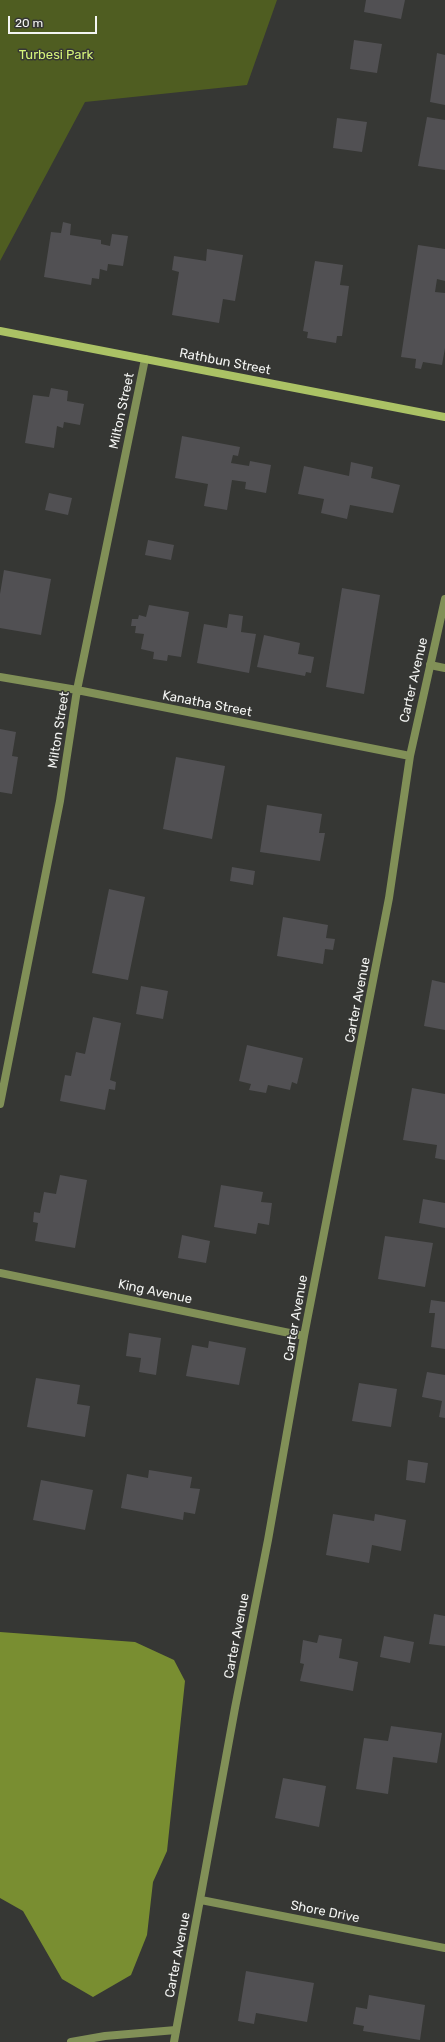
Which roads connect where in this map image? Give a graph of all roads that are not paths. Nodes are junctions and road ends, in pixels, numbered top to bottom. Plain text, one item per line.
1 (0, 330) edge
2 (146, 360) junction
3 (445, 417) edge
4 (445, 598) edge
5 (430, 665) junction
6 (445, 668) edge
7 (0, 677) edge
8 (77, 690) junction
9 (410, 756) junction
10 (0, 1104) edge
11 (0, 1273) edge
12 (304, 1336) junction
13 (200, 1900) junction
14 (445, 1948) edge
15 (176, 2030) junction
16 (71, 2042) edge
17 (174, 2042) edge

1 - 2 street, Rathbun Street
2 - 3 street, Rathbun Street
2 - 8 street, Milton Street
4 - 5 street, Carter Avenue
5 - 6 street
5 - 9 street, Carter Avenue
7 - 8 street, Kanatha Street
8 - 9 street, Kanatha Street
8 - 10 street, Milton Street
9 - 12 street, Carter Avenue
11 - 12 street, King Avenue
12 - 13 street, Carter Avenue
13 - 14 street, Shore Drive
13 - 15 street, Carter Avenue
15 - 16 street
15 - 17 street, Carter Avenue

